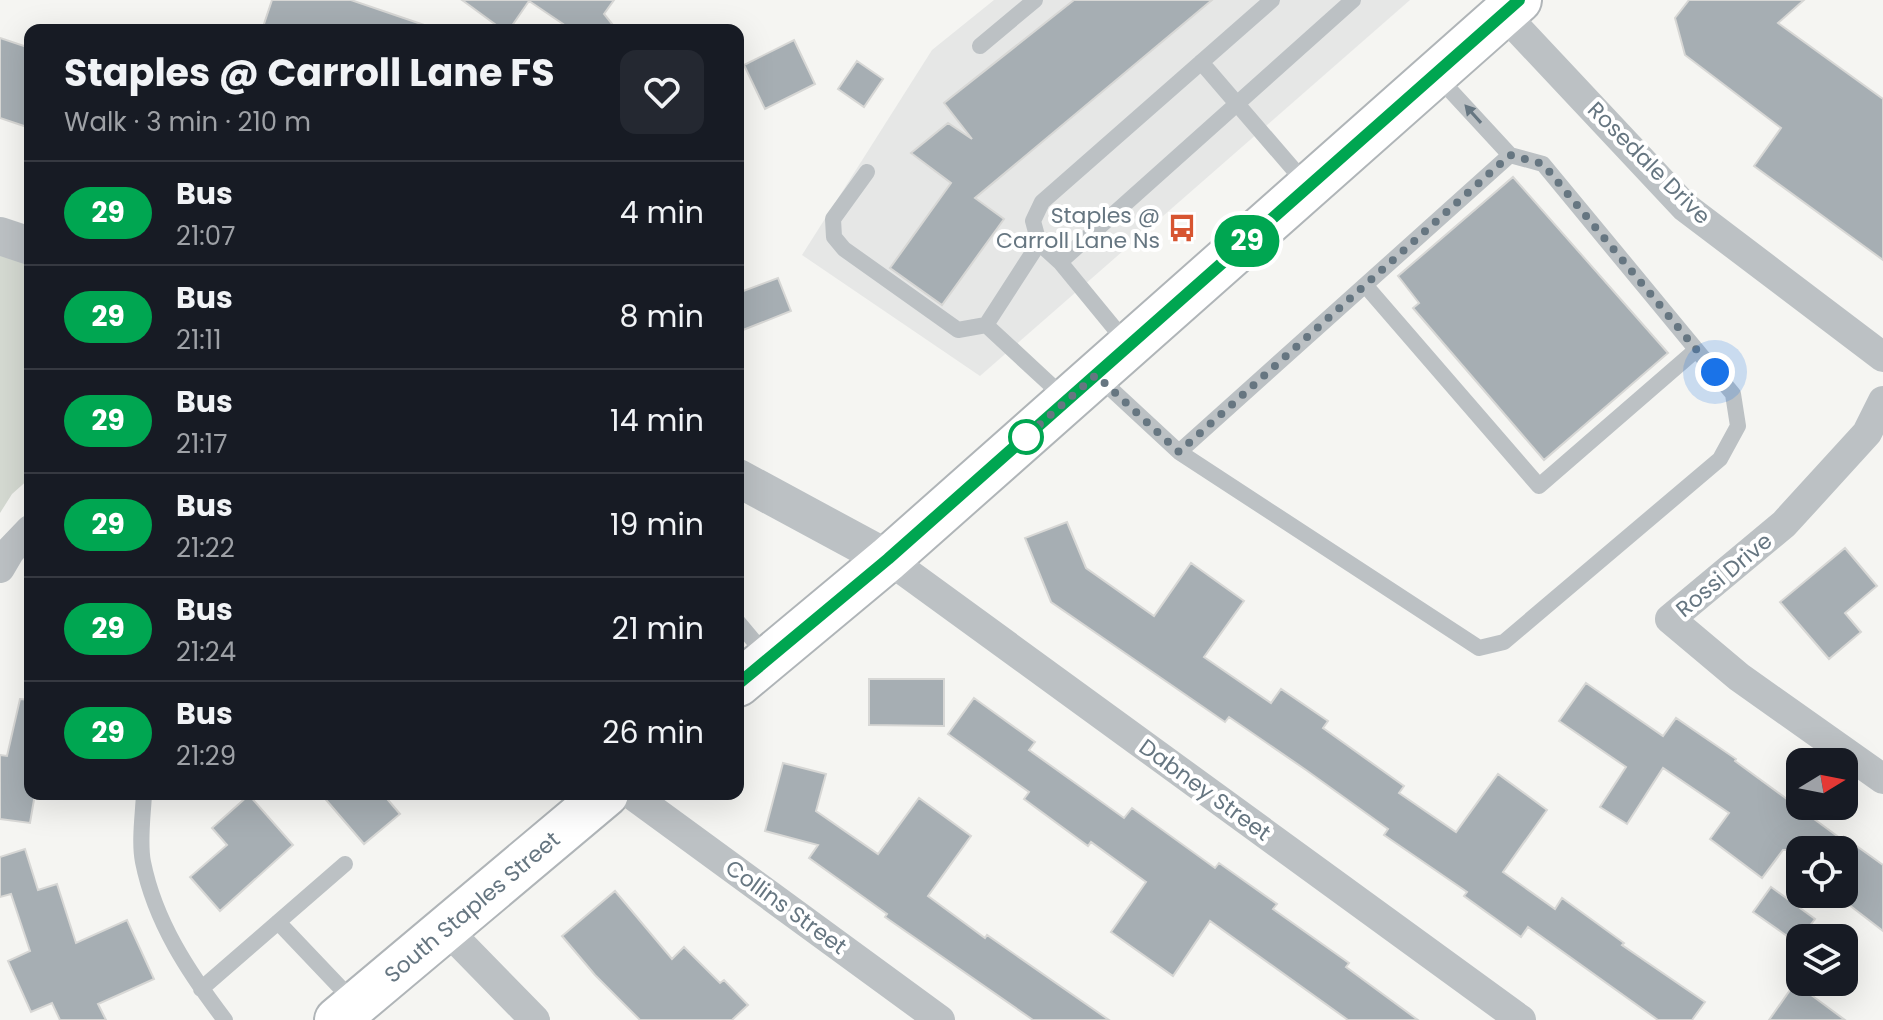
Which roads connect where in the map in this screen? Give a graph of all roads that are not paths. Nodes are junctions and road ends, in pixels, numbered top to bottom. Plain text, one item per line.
1 (1035, 0) edge
2 (1272, 0) edge
3 (1353, 0) edge
4 (1511, 7) edge
5 (980, 46) dead end
6 (1201, 62) junction
7 (1436, 74) junction
8 (1237, 104) junction
9 (1510, 155) junction
10 (867, 172) dead end
11 (1308, 186) junction
12 (0, 236) edge
13 (1039, 243) junction
14 (24, 244) edge
15 (1060, 262) junction
16 (1365, 285) junction
17 (986, 325) junction
18 (1129, 346) junction
19 (1696, 350) junction
20 (1883, 357) edge
21 (1081, 388) junction
22 (1883, 401) edge
23 (1179, 452) junction
24 (744, 481) edge
25 (24, 536) edge
26 (888, 559) junction
27 (0, 568) edge
28 (744, 642) edge
29 (753, 671) edge
30 (1883, 779) edge
31 (144, 800) edge
32 (599, 800) edge
33 (639, 800) edge
34 (345, 864) dead end
35 (278, 922) junction
36 (446, 929) junction
37 (201, 989) junction
38 (347, 1012) edge
39 (225, 1020) edge
40 (535, 1020) edge
41 (940, 1020) edge
42 (1521, 1020) edge

1 - 5 lane
2 - 6 lane
3 - 8 lane
4 - 7 main road
4 - 20 street, Rosedale Drive
6 - 8 lane
6 - 13 lane
9 -> 7 lane
7 - 11 main road
8 - 11 lane
8 - 15 lane
9 - 16 lane
9 - 19 lane
10 - 17 lane
11 - 18 main road
12 - 14 street
13 - 15 lane
13 - 17 lane
15 - 18 lane
16 - 19 lane
16 - 23 lane
17 - 21 lane
18 - 21 main road
19 - 23 lane
21 - 23 lane
21 - 26 main road
22 - 30 street, Rossi Drive
24 - 26 street
25 - 27 street
26 - 29 main road
26 - 42 street, Dabney Street
28 - 29 lane
31 - 37 lane
32 - 36 main road, South Staples Street
33 - 41 street, Collins Street
34 - 35 lane
35 - 37 lane
35 - 38 lane
36 - 38 main road, South Staples Street
36 - 40 street
37 - 39 lane

